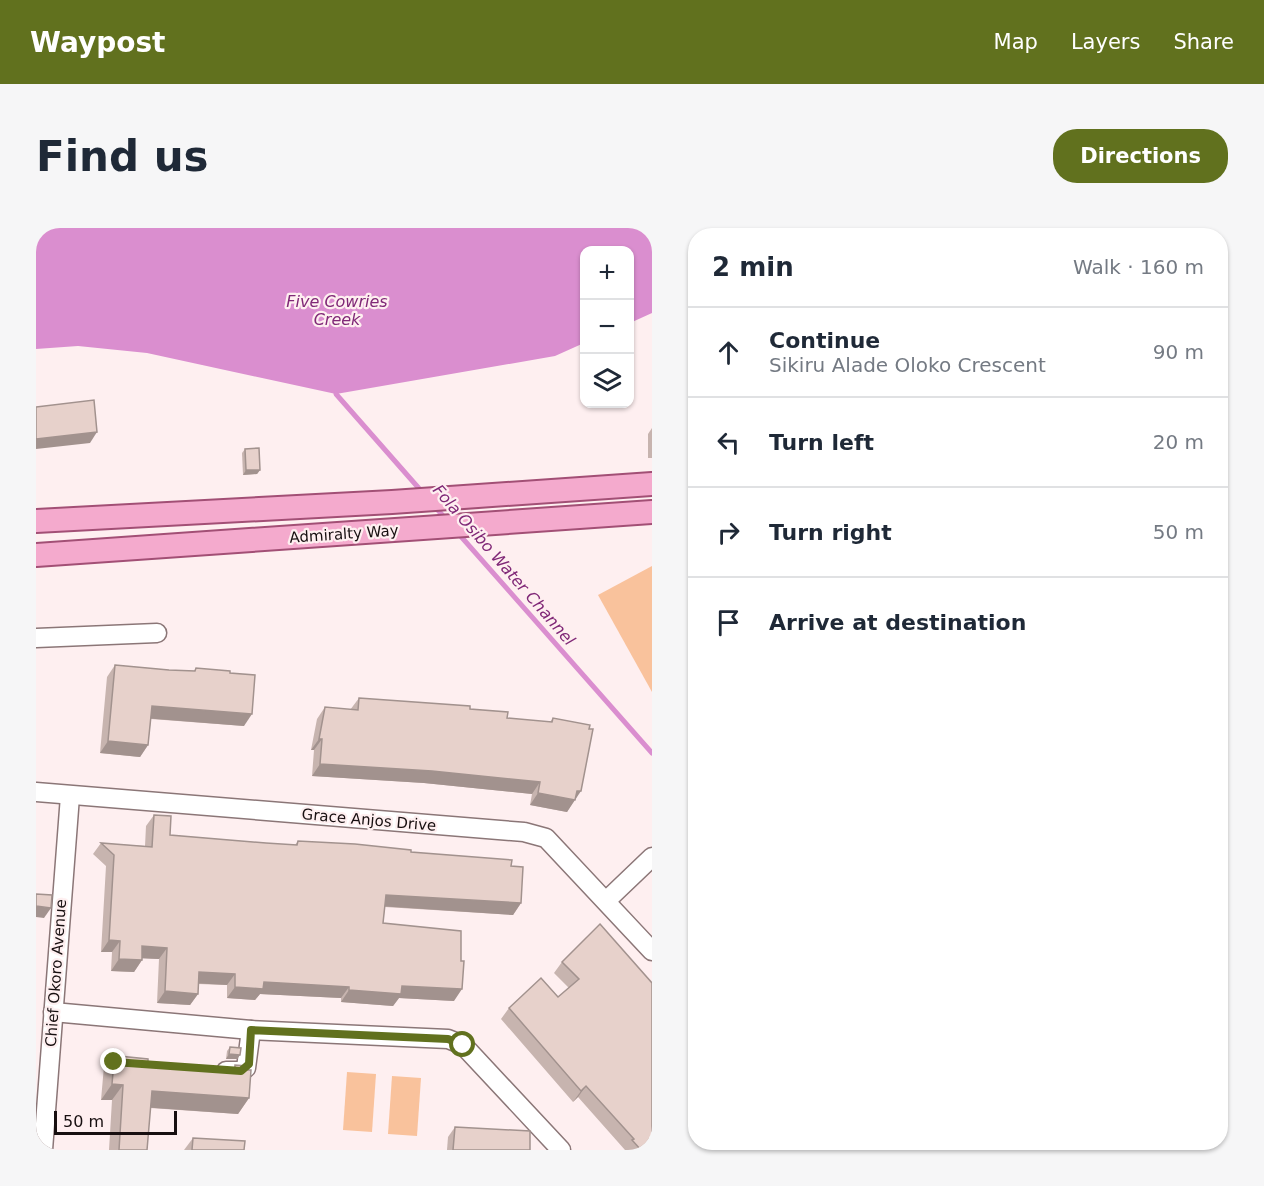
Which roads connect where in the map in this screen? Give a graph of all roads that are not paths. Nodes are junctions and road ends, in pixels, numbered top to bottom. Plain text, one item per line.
1 (652, 484) edge
2 (652, 512) edge
3 (36, 521) edge
4 (36, 555) edge
5 (157, 633) dead end
6 (36, 638) edge
7 (36, 792) edge
8 (70, 796) junction
9 (652, 858) edge
10 (606, 901) junction
11 (652, 951) edge
12 (53, 1012) junction
13 (251, 1030) junction
14 (213, 1070) edge
15 (43, 1150) edge
16 (561, 1150) edge

1 - 3 main road, Admiralty Way
2 - 4 main road, Admiralty Way
5 - 6 street
7 - 8 street, Grace Anjos Drive
8 - 10 street, Grace Anjos Drive
8 - 12 street, Chief Okoro Avenue
9 - 10 street
10 - 11 street, Grace Anjos Drive
12 - 13 street
12 - 15 street, Chief Okoro Avenue
13 - 14 street
13 - 16 street

